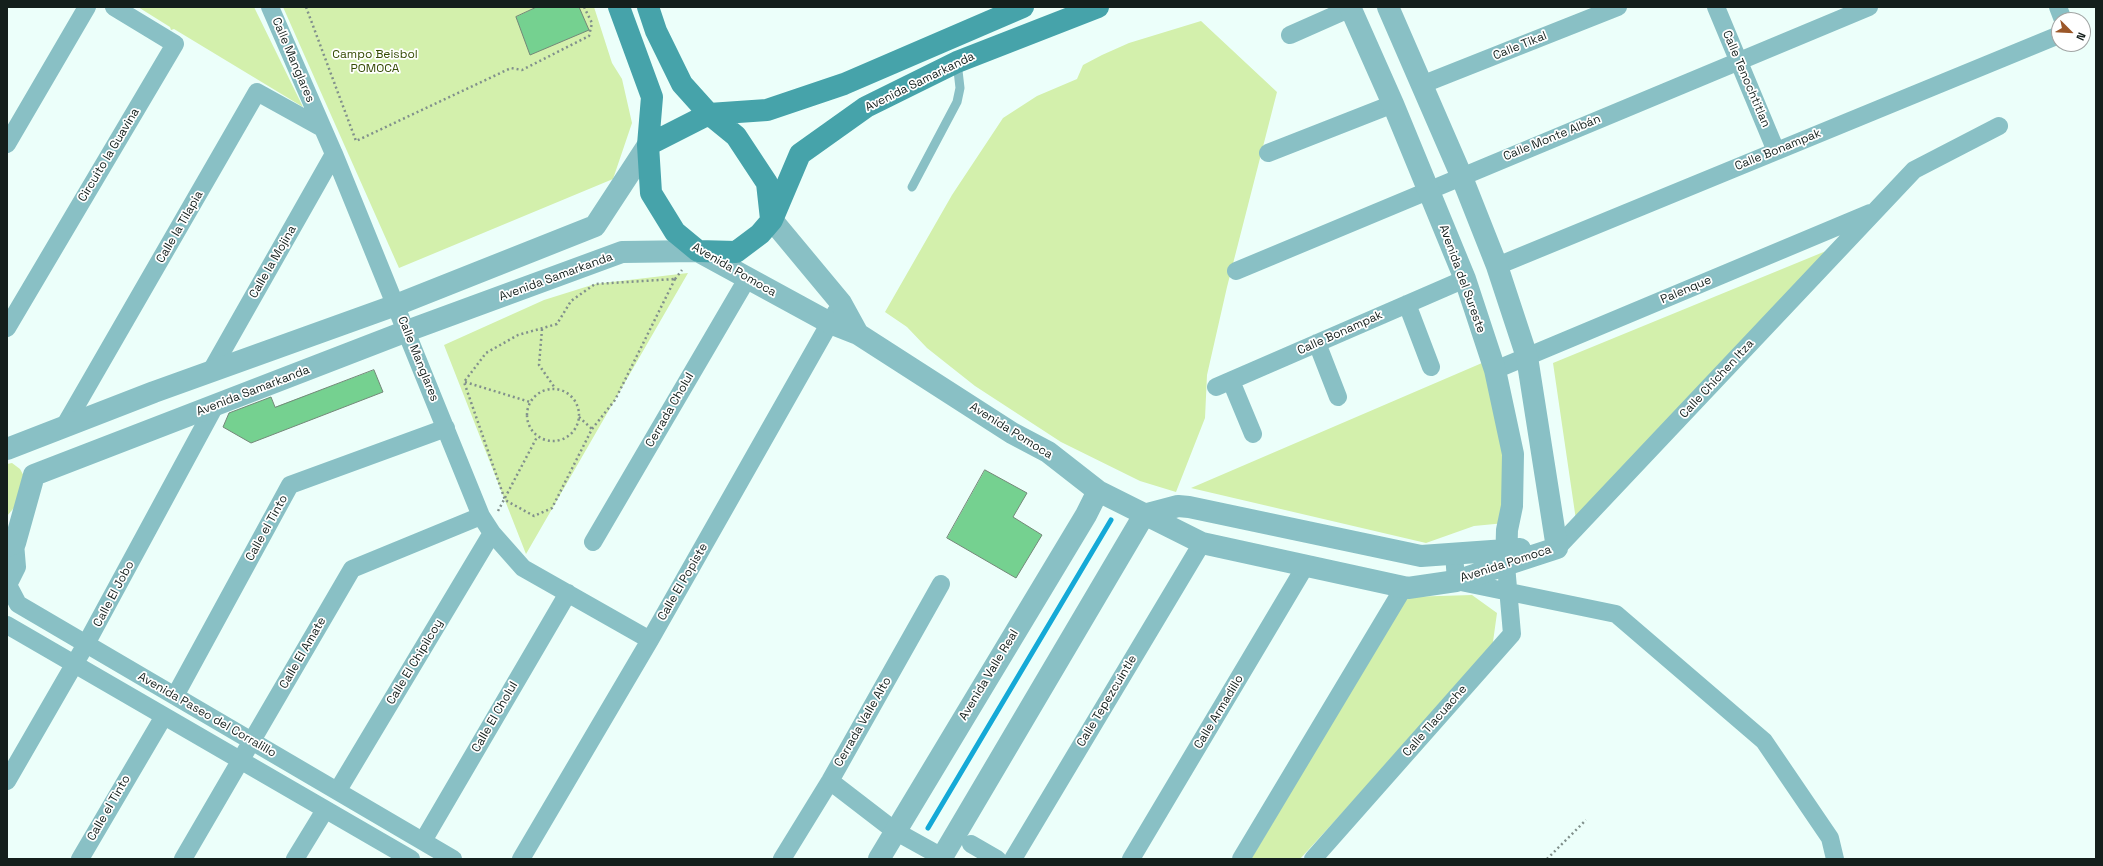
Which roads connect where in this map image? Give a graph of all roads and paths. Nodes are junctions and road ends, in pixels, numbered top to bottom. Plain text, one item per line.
1 (88, 7) edge
2 (114, 7) edge
3 (270, 7) edge
4 (306, 7) edge
5 (584, 7) edge
6 (648, 7) edge
7 (1023, 7) edge
8 (1098, 7) edge
9 (1388, 7) edge
10 (1618, 7) edge
11 (1716, 7) edge
12 (1869, 7) edge
13 (622, 8) edge
14 (1350, 8) edge
15 (1290, 35) dead end
16 (2051, 38) edge
17 (957, 62) junction
18 (1739, 62) junction
19 (1421, 85) junction
20 (1393, 104) junction
21 (709, 114) junction
22 (1999, 126) dead end
23 (322, 128) junction
24 (7, 144) edge
25 (648, 145) junction
26 (1776, 151) junction
27 (1268, 153) dead end
28 (334, 154) junction
29 (1461, 175) junction
30 (912, 186) dead end
31 (1428, 191) junction
32 (1876, 210) junction
33 (772, 220) junction
34 (698, 251) junction
35 (1497, 266) junction
36 (1236, 271) dead end
37 (747, 279) junction
38 (1465, 279) junction
39 (841, 303) junction
40 (1407, 304) junction
41 (396, 305) junction
42 (830, 323) junction
43 (7, 328) edge
44 (542, 329) junction
45 (407, 331) junction
46 (858, 334) junction
47 (1317, 343) junction
48 (1526, 356) junction
49 (1431, 366) dead end
50 (1495, 370) junction
51 (211, 371) junction
52 (464, 382) junction
53 (555, 388) junction
54 (154, 392) junction
55 (1338, 397) dead end
56 (530, 402) junction
57 (216, 404) junction
58 (580, 417) junction
59 (168, 423) junction
60 (65, 425) junction
61 (446, 428) junction
62 (592, 429) junction
63 (1253, 434) dead end
64 (537, 437) junction
65 (10, 448) edge
66 (34, 475) junction
67 (1098, 491) junction
68 (504, 500) junction
69 (1144, 515) junction
70 (481, 516) junction
71 (492, 533) junction
72 (593, 542) dead end
73 (1202, 543) junction
74 (11, 545) edge
75 (1557, 548) junction
76 (1454, 553) junction
77 (1506, 558) junction
78 (1306, 566) junction
79 (1456, 580) junction
80 (941, 584) dead end
81 (1404, 587) junction
82 (1510, 592) junction
83 (568, 593) junction
84 (7, 625) edge
85 (650, 640) junction
86 (86, 644) junction
87 (74, 664) junction
88 (175, 696) junction
89 (164, 716) junction
90 (252, 741) junction
91 (241, 760) junction
92 (7, 781) edge
93 (830, 781) junction
94 (338, 790) junction
95 (325, 810) junction
96 (1586, 820) dead end
97 (896, 831) junction
98 (423, 841) junction
99 (971, 844) dead end
100 (941, 858) edge
101 (80, 859) edge
102 (183, 859) edge
103 (295, 859) edge
104 (411, 859) edge
105 (453, 859) edge
106 (521, 859) edge
107 (782, 859) edge
108 (879, 859) edge
109 (997, 859) edge
110 (1013, 859) edge
111 (1131, 859) edge
112 (1241, 859) edge
113 (1313, 859) edge
114 (1547, 859) edge
115 (1835, 859) edge

1 - 24 street
2 - 43 street, Circuito la Guavina
3 - 23 street, Calle Manglares
4 - 5 path
6 - 21 main road
7 - 21 main road
8 - 17 main road, Avenida Samarkanda
9 - 19 street
10 - 19 street, Calle Tikal
11 - 18 street, Calle Tenochtitlan
12 - 18 street, Calle Monte Albán
13 - 25 main road, Avenida Pomoca
14 - 15 street
14 - 20 street, Avenida del Sureste
16 - 26 street, Calle Bonampak
17 - 30 lane
17 - 33 main road, Avenida Samarkanda
18 - 26 street, Calle Tenochtitlan
18 - 29 street, Calle Monte Albán
19 - 29 street
20 - 27 street
20 - 31 street, Avenida del Sureste
21 - 25 main road
21 - 33 main road
22 - 32 street, Calle Chichen Itza
23 - 28 street, Calle Manglares
23 - 60 street, Calle la Tilapia
25 - 34 main road, Avenida Pomoca
25 - 41 street
26 - 35 street, Calle Bonampak
28 - 41 street, Calle Manglares
28 - 51 street, Calle la Mojina
29 - 31 street, Calle Monte Albán
29 - 35 street
31 - 36 street, Calle Monte Albán
31 - 38 street, Avenida del Sureste
32 - 48 street, Palenque
32 - 75 street, Calle Chichen Itza
33 - 34 main road, Avenida Samarkanda
33 - 39 street, Avenida Pomoca
34 - 37 street, Avenida Pomoca
34 - 45 street, Avenida Samarkanda
35 - 48 street
37 - 42 street, Avenida Pomoca
37 - 72 street, Cerrada Cholul
38 - 40 street, Calle Bonampak
38 - 50 street, Avenida del Sureste
39 - 42 street, Calle El Popiste
39 - 46 street, Avenida Pomoca
40 - 47 street, Calle Bonampak
40 - 49 street
41 - 45 street, Calle Manglares
41 - 51 street
42 - 46 street, Avenida Pomoca
42 - 85 street, Calle El Popiste
44 - 52 path
44 - 53 path
44 - 62 path
45 - 57 street, Avenida Samarkanda
45 - 61 street, Calle Manglares
46 - 67 street, Avenida Pomoca
47 - 55 street
47 - 63 street, Calle Bonampak
48 - 50 street, Palenque
48 - 75 street
50 - 77 street, Avenida del Sureste
51 - 54 street
52 - 56 path
52 - 68 path
53 - 56 path
53 - 58 path
54 - 59 street
54 - 60 street
56 - 64 path
57 - 59 street, Avenida Samarkanda
57 - 86 street, Calle El Jobo
58 - 62 path
58 - 64 path
59 - 66 street, Avenida Samarkanda
60 - 65 street
61 - 70 street, Calle Manglares
61 - 88 street, Calle el Tinto
62 - 68 path
64 - 68 path
65 - 66 street
66 - 74 street
67 - 69 street, Avenida Pomoca
67 - 97 street, Avenida Valle Real
69 - 73 street, Avenida Pomoca
69 - 76 street, Avenida Pomoca
69 - 100 street
70 - 71 street, Calle Manglares
70 - 90 street, Calle El Amate
71 - 83 street, Calle Manglares
71 - 94 street, Calle El Chipilcoy
73 - 78 street, Avenida Pomoca
73 - 110 street, Calle Tepezcuintle
74 - 86 street, Avenida Paseo del Corralillo
75 - 77 street, Avenida Pomoca
76 - 77 street, Avenida Pomoca
76 - 79 street
77 - 79 street, Avenida Pomoca
77 - 82 street, Calle Tlacuache
78 - 81 street, Avenida Pomoca
78 - 111 street, Calle Armadillo
79 - 81 street, Avenida Pomoca
79 - 82 street
80 - 93 street, Cerrada Valle Alto
81 - 112 street
82 - 113 street, Calle Tlacuache
82 - 115 street
83 - 85 street, Calle Manglares
83 - 98 street, Calle El Cholul
84 - 87 street, Avenida Paseo del Corralillo
85 - 106 street, Calle El Popiste
86 - 87 street, Calle El Jobo
86 - 88 street, Avenida Paseo del Corralillo
87 - 89 street, Avenida Paseo del Corralillo
87 - 92 street, Calle El Jobo
88 - 90 street, Avenida Paseo del Corralillo
89 - 91 street, Avenida Paseo del Corralillo
89 - 101 street, Calle el Tinto
90 - 91 street, Calle El Amate
90 - 94 street, Avenida Paseo del Corralillo
91 - 95 street, Avenida Paseo del Corralillo
91 - 102 street, Calle El Amate
93 - 97 street
93 - 107 street, Cerrada Valle Alto
94 - 98 street, Avenida Paseo del Corralillo
95 - 103 street
95 - 104 street, Avenida Paseo del Corralillo
96 - 114 path
97 - 100 street
97 - 108 street, Avenida Valle Real
98 - 105 street, Avenida Paseo del Corralillo
99 - 109 street

